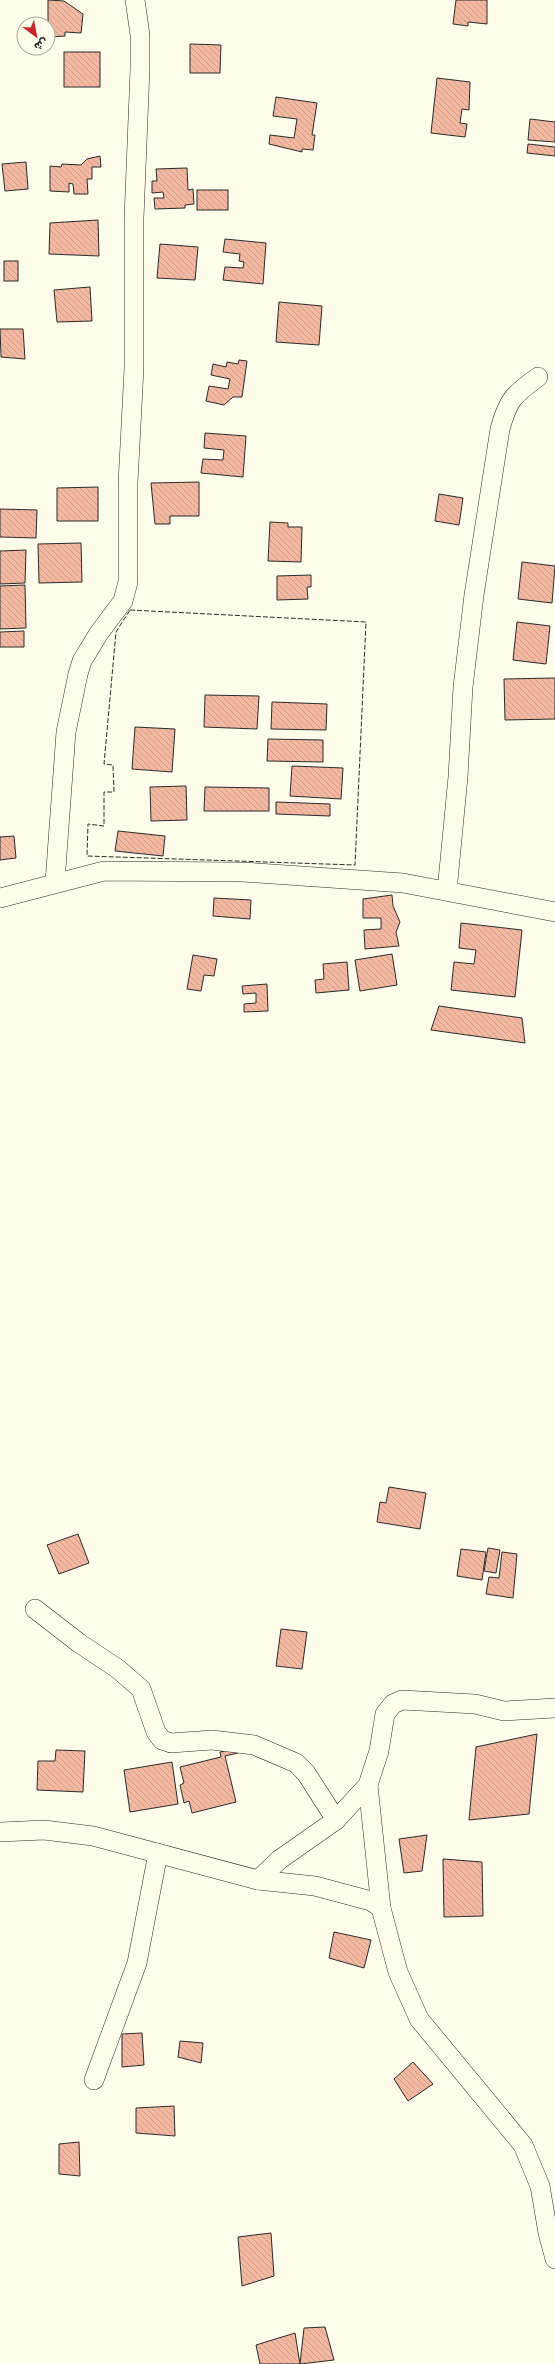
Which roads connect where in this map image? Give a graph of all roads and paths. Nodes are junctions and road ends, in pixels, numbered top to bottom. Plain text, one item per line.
1 (135, 0) edge
2 (538, 377) dead end
3 (55, 882) junction
4 (447, 891) junction
5 (0, 898) edge
6 (555, 912) edge
7 (35, 1609) dead end
8 (555, 1708) edge
9 (368, 1785) junction
10 (336, 1820) junction
11 (0, 1832) edge
12 (158, 1853) junction
13 (258, 1880) junction
14 (382, 1908) junction
15 (94, 2080) dead end
16 (555, 2259) edge

1 - 3 street
2 - 4 street
3 - 4 street
3 - 5 street
4 - 6 street
7 - 10 street
8 - 9 street
9 - 10 street
9 - 14 street
10 - 13 street
11 - 12 street
12 - 13 street
12 - 15 street
13 - 14 street
14 - 16 street

